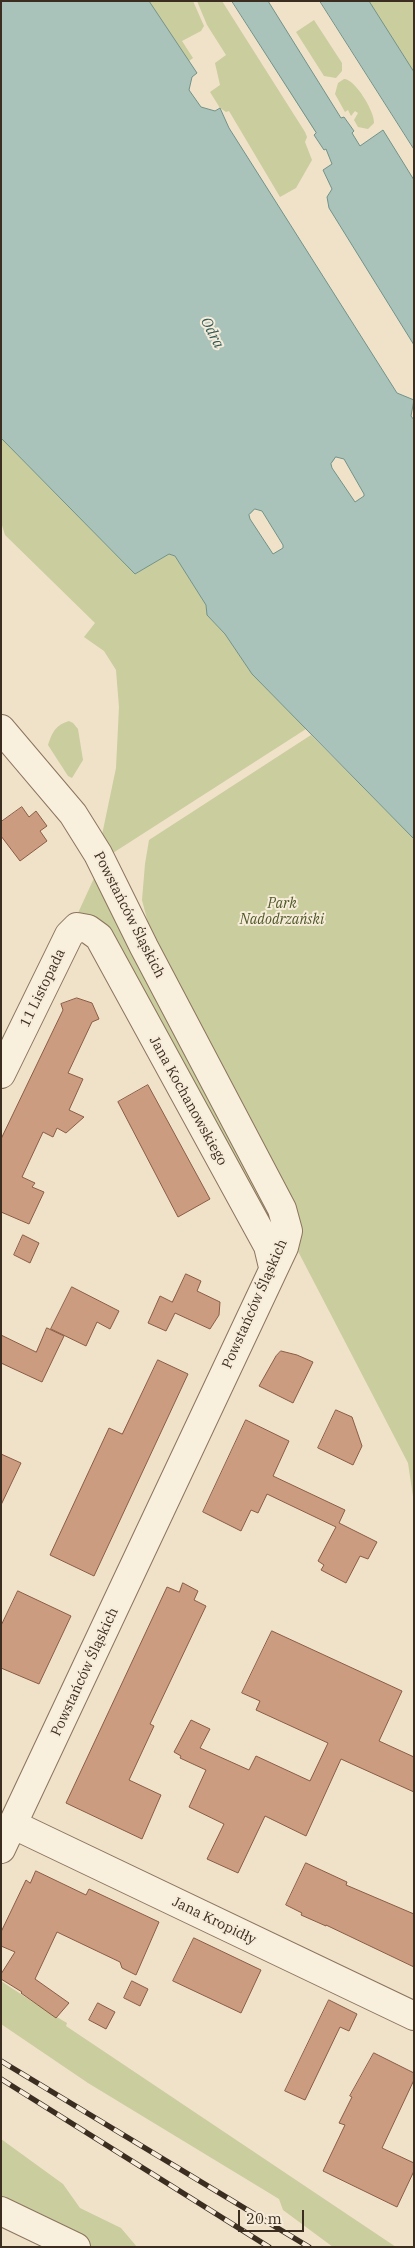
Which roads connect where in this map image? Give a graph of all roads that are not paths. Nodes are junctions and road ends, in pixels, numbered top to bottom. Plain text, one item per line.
1 (1, 729) edge
2 (99, 937) joint
3 (1, 1074) edge
4 (273, 1267) junction
5 (14, 1825) junction
6 (1, 1849) edge
7 (414, 2016) edge
8 (1, 2211) edge
9 (76, 2247) edge

1 - 4 street, Powstańców Śląskich
2 - 3 street, 11 Listopada
2 - 4 street, Jana Kochanowskiego
4 - 5 street, Powstańców Śląskich
5 - 6 street, Powstańców Śląskich
5 - 7 street, Jana Kropidły
8 - 9 street

